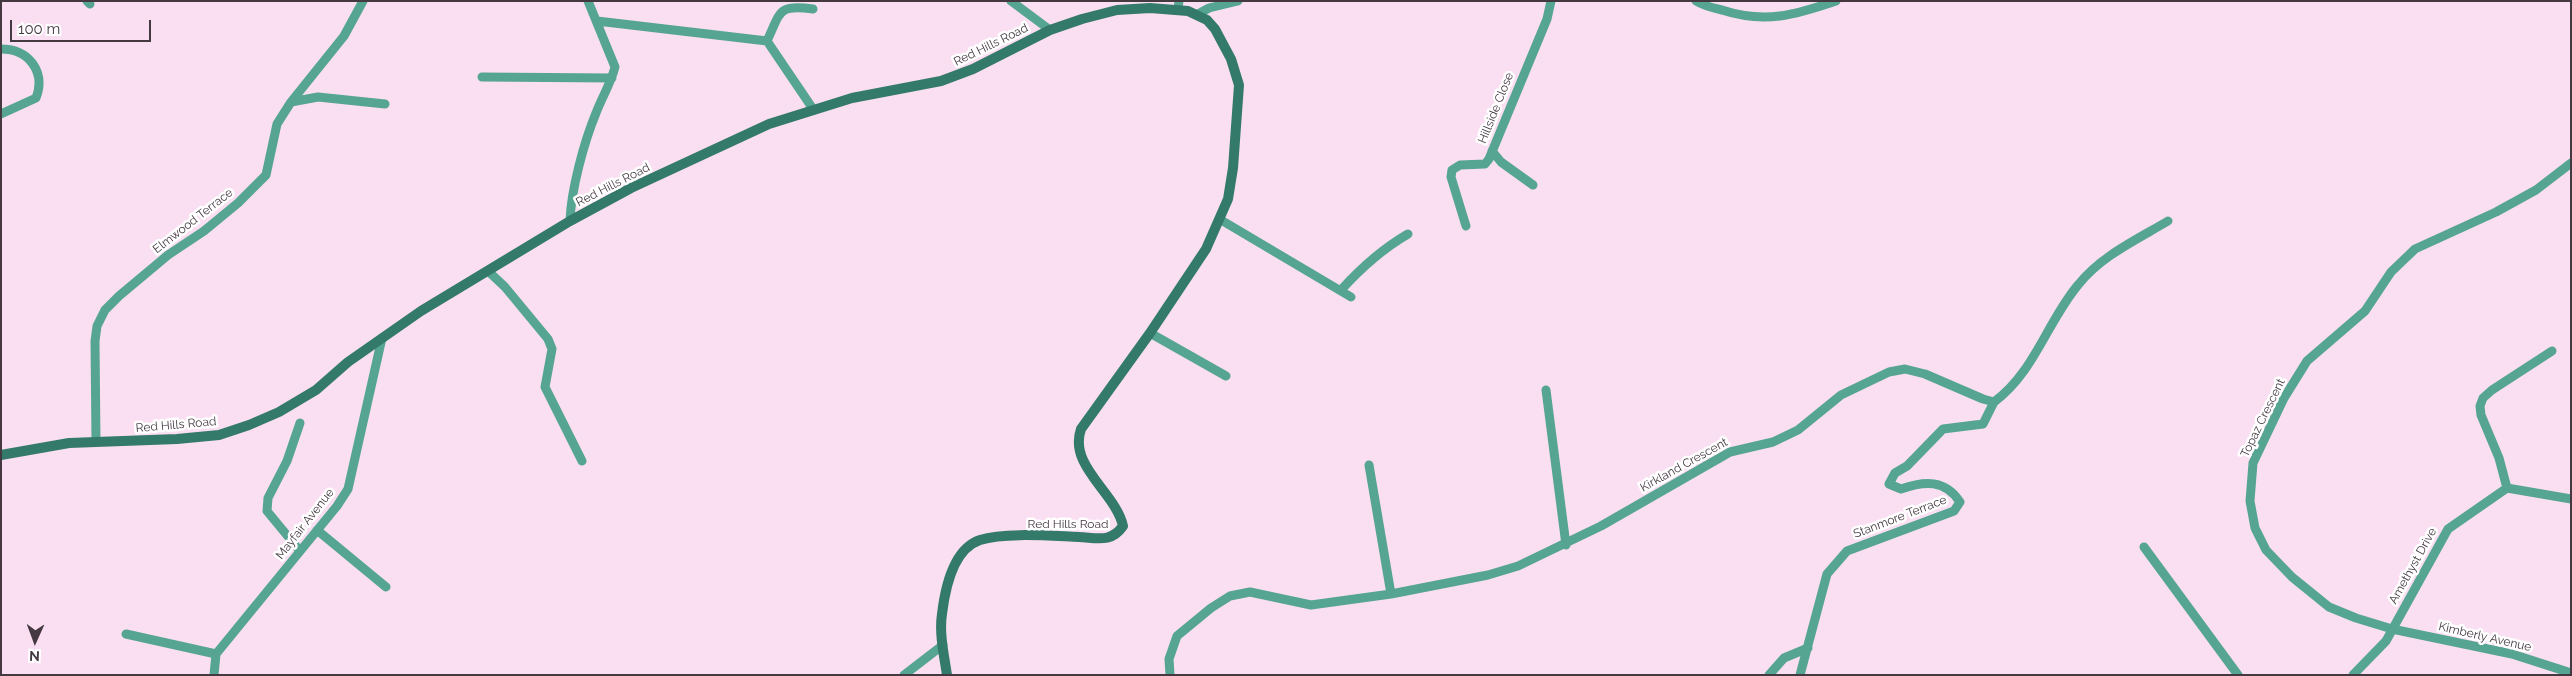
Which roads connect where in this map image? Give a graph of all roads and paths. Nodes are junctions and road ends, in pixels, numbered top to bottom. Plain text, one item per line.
1 (363, 1) edge
2 (588, 1) edge
3 (1010, 1) edge
4 (1238, 1) edge
5 (1551, 1) edge
6 (1696, 1) edge
7 (1836, 1) edge
8 (1178, 5) edge
9 (813, 9) dead end
10 (1198, 14) junction
11 (597, 21) junction
12 (1050, 30) junction
13 (767, 41) junction
14 (1, 49) edge
15 (482, 77) dead end
16 (612, 78) junction
17 (291, 102) junction
18 (385, 104) dead end
19 (813, 109) junction
20 (1, 114) edge
21 (1492, 151) junction
22 (2571, 163) edge
23 (1533, 186) dead end
24 (1221, 220) junction
25 (570, 221) junction
26 (2168, 221) dead end
27 (1466, 226) dead end
28 (1408, 234) dead end
29 (488, 271) junction
30 (1341, 290) junction
31 (1351, 297) dead end
32 (1150, 333) junction
33 (382, 338) junction
34 (2552, 351) dead end
35 (1226, 376) dead end
36 (1546, 390) dead end
37 (1994, 402) junction
38 (300, 423) dead end
39 (96, 442) junction
40 (1, 455) edge
41 (582, 461) dead end
42 (1369, 464) dead end
43 (2507, 488) junction
44 (2571, 499) edge
45 (317, 530) junction
46 (1566, 545) junction
47 (2144, 547) dead end
48 (300, 551) junction
49 (386, 587) dead end
50 (1390, 594) junction
51 (2392, 629) junction
52 (126, 634) dead end
53 (943, 645) junction
54 (1808, 648) junction
55 (216, 654) junction
56 (2571, 673) edge
57 (214, 675) edge
58 (904, 675) edge
59 (947, 675) edge
60 (1170, 675) edge
61 (1769, 675) edge
62 (1800, 675) edge
63 (2238, 675) edge
64 (2353, 675) edge

1 - 17 street, Elmwood Terrace
2 - 11 street
3 - 12 street
4 - 10 street
5 - 21 street, Hillside Close
6 - 7 street
8 - 10 main road, Red Hills Road
8 - 12 main road, Red Hills Road
9 - 13 street
10 - 24 main road, Red Hills Road
11 - 13 street
11 - 16 street
12 - 19 main road, Red Hills Road
13 - 19 street
14 - 20 street
15 - 16 street
16 - 25 street
17 - 18 street
17 - 39 street, Elmwood Terrace
19 - 25 main road, Red Hills Road
21 - 23 street
21 - 27 street, Hillside Close
22 - 51 street, Topaz Crescent
24 - 30 street
24 - 32 main road, Red Hills Road
25 - 29 main road, Red Hills Road
26 - 37 street
28 - 30 street
29 - 33 main road, Red Hills Road
29 - 41 street
30 - 31 street
32 - 35 street
32 - 53 main road, Red Hills Road
33 - 39 main road, Red Hills Road
33 - 45 street, Mayfair Avenue
34 - 43 street
36 - 46 street
37 - 46 street, Kirkland Crescent
37 - 54 street, Stanmore Terrace
38 - 48 street
39 - 40 main road, Red Hills Road
42 - 50 street
43 - 44 street
43 - 51 street, Amethyst Drive
45 - 48 street, Mayfair Avenue
45 - 49 street
46 - 50 street, Kirkland Crescent
47 - 63 street
48 - 55 street, Mayfair Avenue
50 - 60 street, Kirkland Crescent
51 - 56 street, Kimberly Avenue
51 - 64 street, Amethyst Drive
52 - 55 street
53 - 58 street
53 - 59 main road, Red Hills Road
54 - 61 street
54 - 62 street, Stanmore Terrace
55 - 57 street

